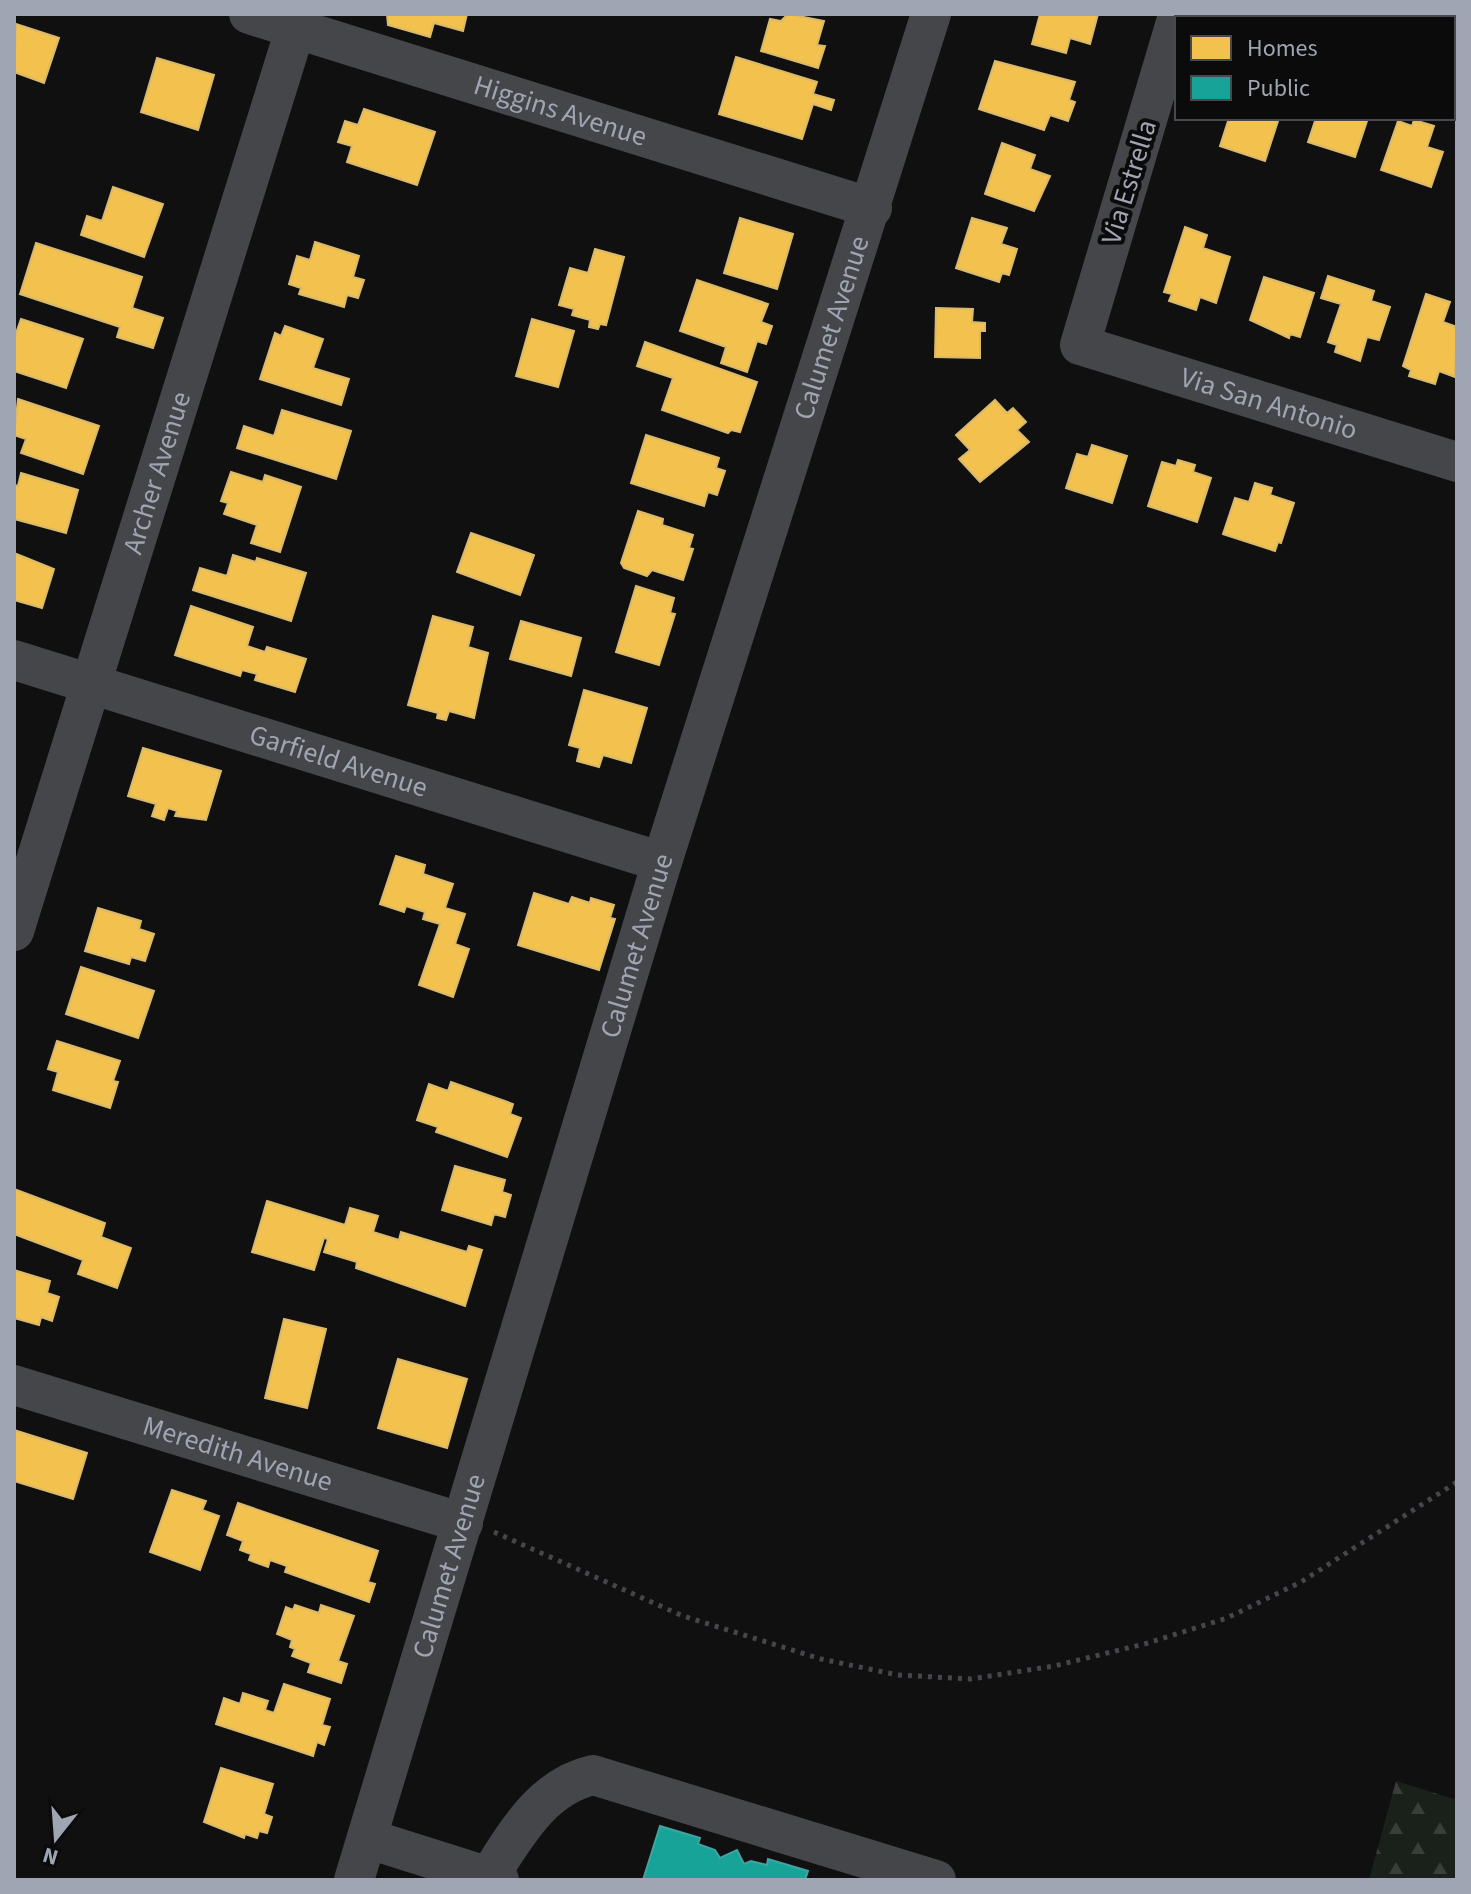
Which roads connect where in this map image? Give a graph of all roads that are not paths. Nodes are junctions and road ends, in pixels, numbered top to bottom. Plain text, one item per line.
1 (249, 14) edge
2 (931, 14) edge
3 (298, 21) edge
4 (1175, 27) edge
5 (872, 208) junction
6 (1080, 345) joint
7 (1457, 462) edge
8 (14, 660) edge
9 (89, 683) junction
10 (662, 862) junction
11 (14, 931) edge
12 (14, 1385) edge
13 (463, 1523) junction
14 (369, 1839) junction
15 (494, 1878) edge
16 (360, 1879) edge
17 (936, 1880) edge

1 - 3 street, Higgins Avenue
2 - 5 street, Calumet Avenue
3 - 5 street, Higgins Avenue
3 - 9 street, Archer Avenue
4 - 6 street, Via Estrella
5 - 10 street, Calumet Avenue
6 - 7 street, Via San Antonio
8 - 9 street, Garfield Avenue
9 - 10 street, Garfield Avenue
9 - 11 street, Archer Avenue
10 - 13 street, Calumet Avenue
12 - 13 street, Meredith Avenue
13 - 14 street, Calumet Avenue
14 - 15 street
14 - 16 street, Calumet Avenue
15 - 17 street

